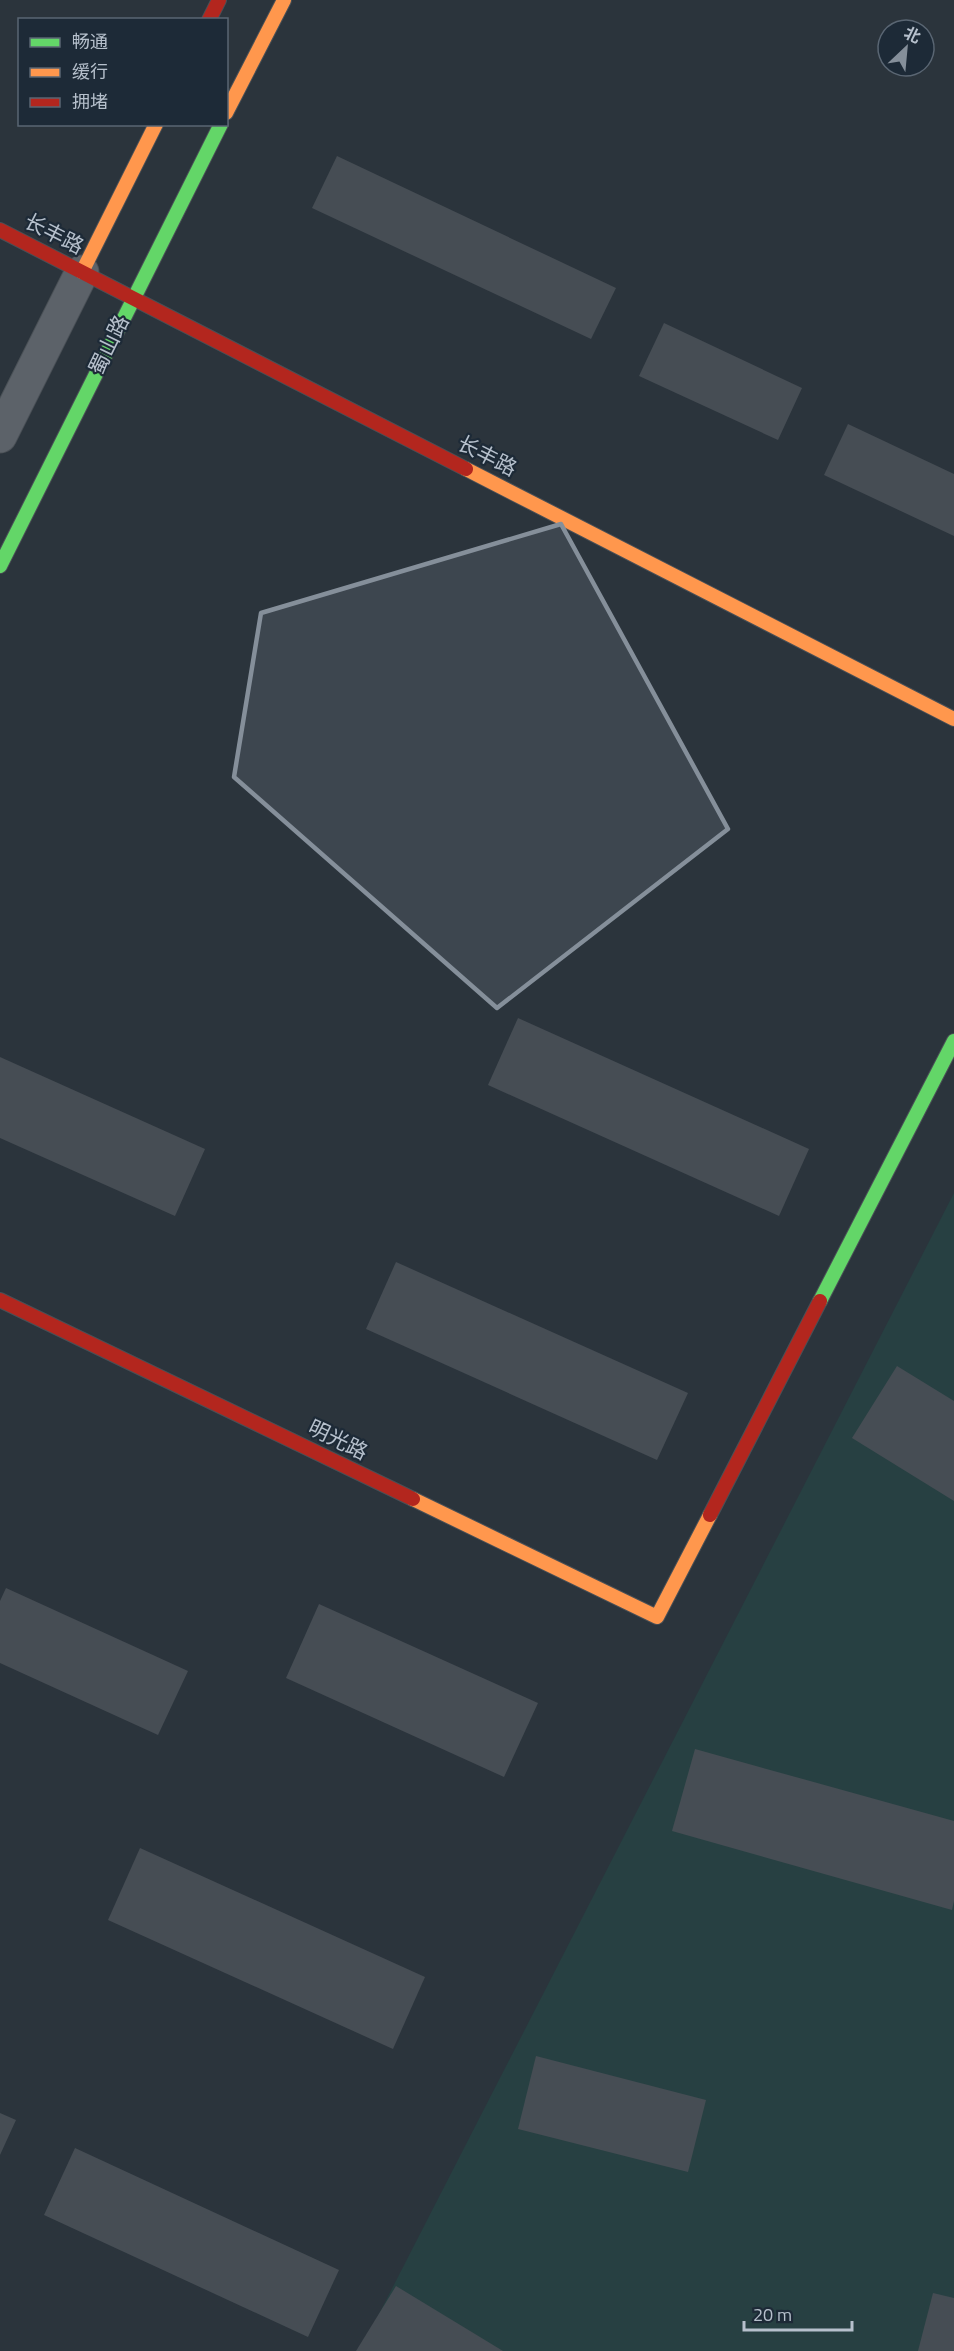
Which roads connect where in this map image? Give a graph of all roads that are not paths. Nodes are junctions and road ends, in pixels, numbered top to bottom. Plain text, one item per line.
1 (219, 0) edge
2 (284, 0) edge
3 (210, 18) edge
4 (228, 109) edge
5 (155, 126) edge
6 (220, 126) edge
7 (0, 230) edge
8 (82, 272) junction
9 (133, 298) junction
10 (0, 436) edge
11 (0, 566) edge
12 (954, 719) edge
13 (954, 1041) edge
14 (0, 1300) edge

1 - 3 street
2 - 4 street
5 - 8 street
6 - 9 street, 蜀山路
7 - 8 street, 长丰路
8 - 9 street, 长丰路
8 - 10 street
9 - 11 street, 蜀山路
9 - 12 street, 长丰路
13 - 14 street, 明光路

